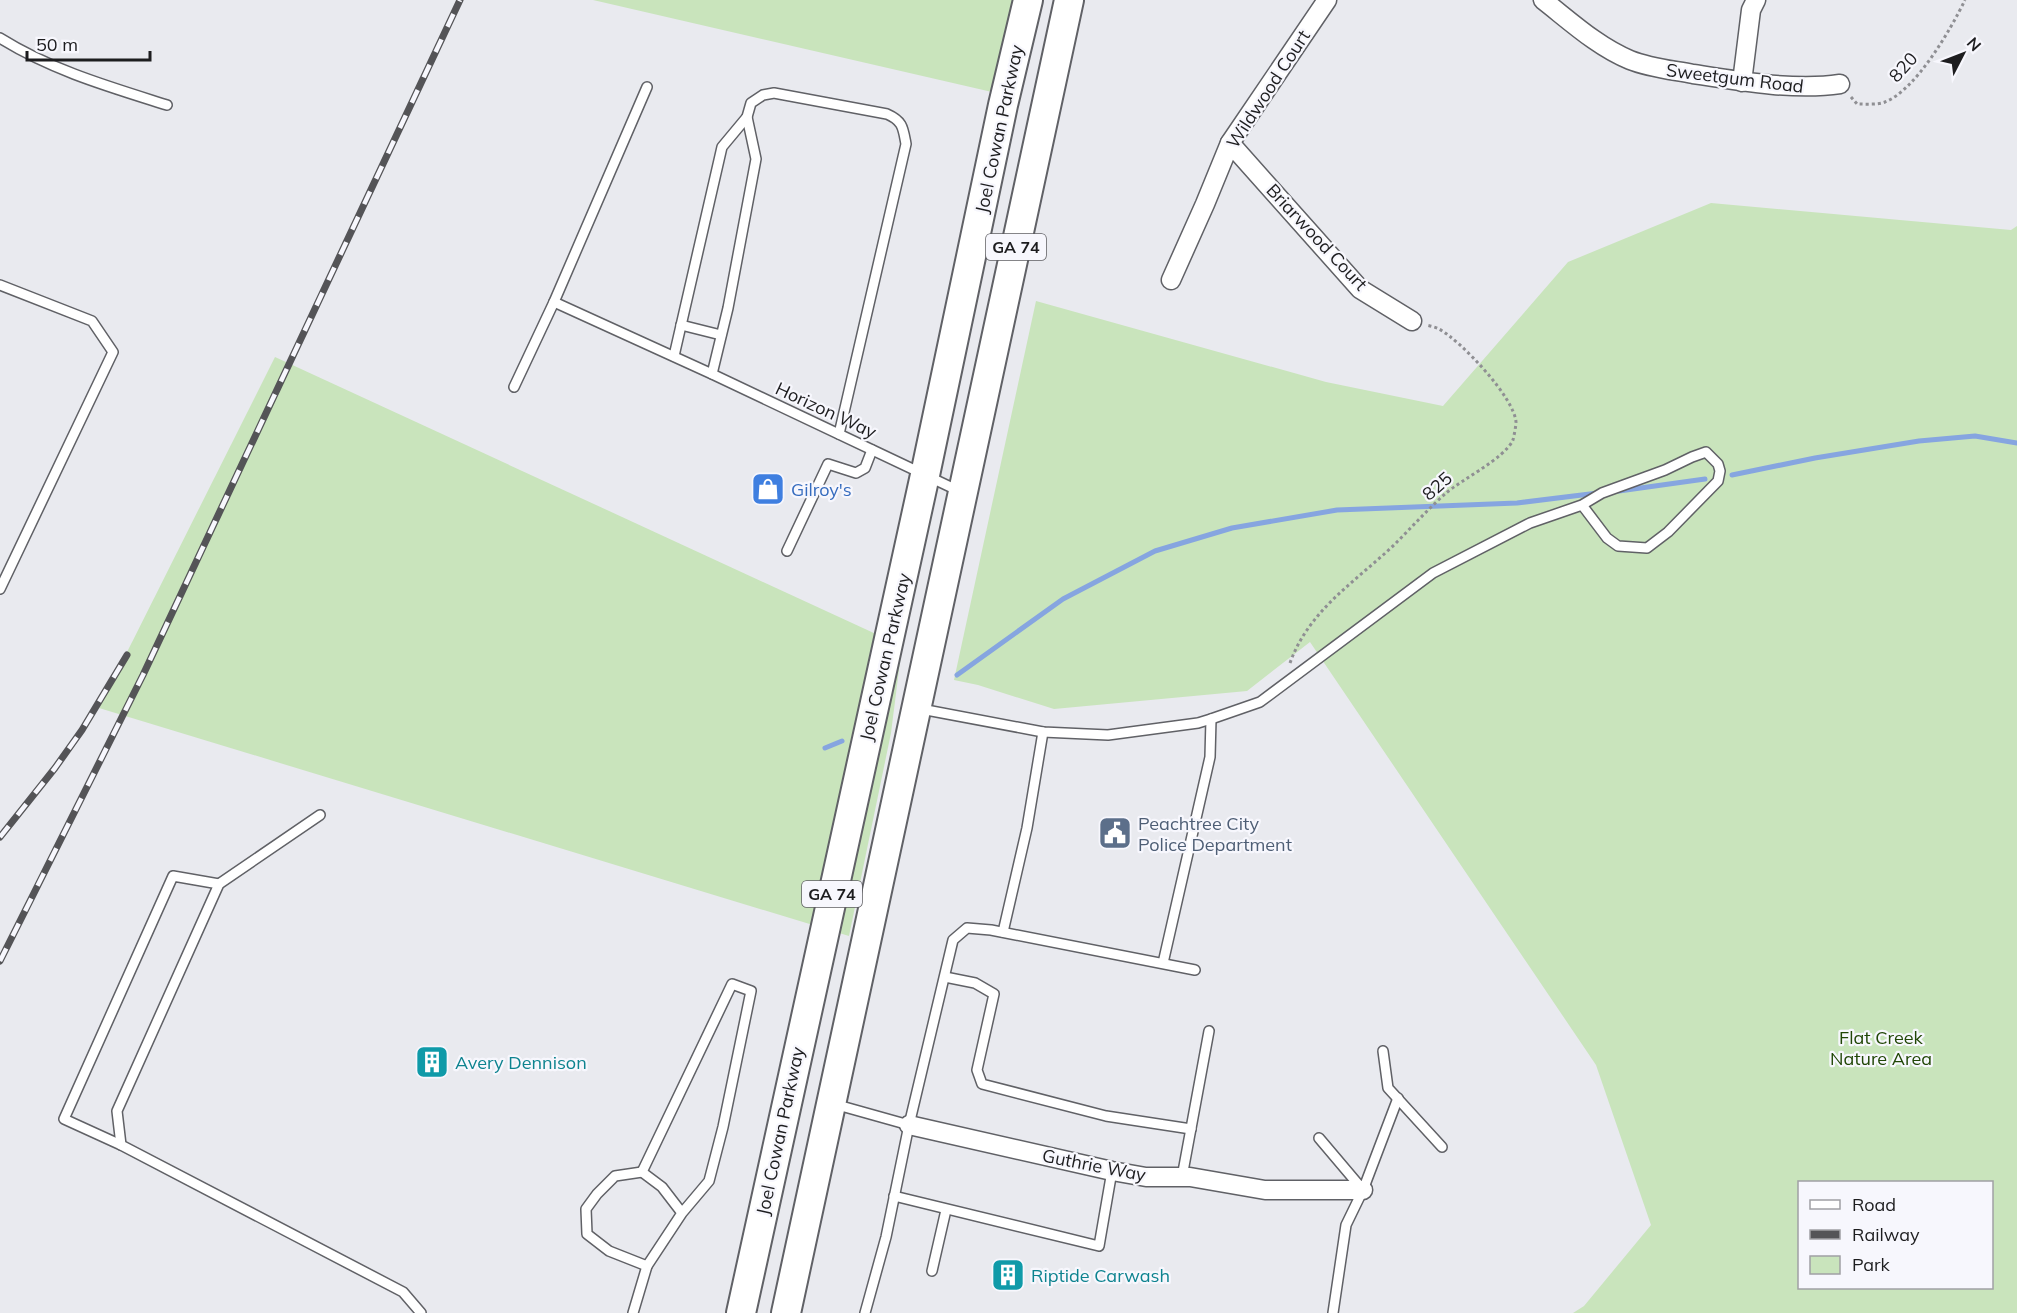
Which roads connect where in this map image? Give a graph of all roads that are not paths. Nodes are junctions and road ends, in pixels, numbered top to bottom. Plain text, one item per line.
1 (1028, 0) edge
2 (1069, 0) edge
3 (1327, 0) edge
4 (1543, 0) edge
5 (1756, 0) edge
6 (0, 38) edge
7 (1742, 82) junction
8 (1840, 84) road end
9 (647, 87) dead end
10 (167, 105) dead end
11 (747, 117) junction
12 (1230, 143) junction
13 (1171, 280) dead end
14 (0, 285) edge
15 (554, 302) junction
16 (1412, 321) road end
17 (681, 325) junction
18 (721, 335) junction
19 (674, 356) junction
20 (712, 374) junction
21 (514, 387) dead end
22 (839, 434) junction
23 (872, 450) junction
24 (925, 475) junction
25 (964, 494) junction
26 (1582, 505) junction
27 (787, 551) dead end
28 (0, 590) edge
29 (918, 709) junction
30 (1211, 719) junction
31 (1043, 732) junction
32 (320, 815) dead end
33 (219, 884) junction
34 (1003, 932) junction
35 (1163, 963) junction
36 (1195, 970) dead end
37 (945, 977) junction
38 (1209, 1031) dead end
39 (1383, 1051) dead end
40 (1398, 1098) junction
41 (831, 1103) junction
42 (909, 1125) junction
43 (1191, 1129) junction
44 (1319, 1138) dead end
45 (121, 1145) junction
46 (1442, 1147) dead end
47 (1112, 1171) junction
48 (642, 1172) junction
49 (1182, 1177) junction
50 (1363, 1190) junction
51 (894, 1196) junction
52 (946, 1210) junction
53 (682, 1213) junction
54 (647, 1266) junction
55 (932, 1271) dead end
56 (421, 1313) edge
57 (633, 1313) edge
58 (741, 1313) edge
59 (786, 1313) edge
60 (865, 1313) edge
61 (1333, 1313) edge

1 - 24 main road, Joel Cowan Parkway / GA 74
2 - 25 main road, GA 74
3 - 12 street, Wildwood Court
4 - 7 street, Sweetgum Road
5 - 7 street
6 - 10 lane
7 - 8 street, Sweetgum Road
9 - 15 lane
11 - 17 lane
11 - 18 lane
11 - 22 lane
12 - 13 street, Wildwood Court
12 - 16 street, Briarwood Court
14 - 28 lane
15 - 19 lane, Horizon Way
15 - 21 lane
17 - 18 lane
17 - 19 lane
18 - 20 lane
19 - 20 lane, Horizon Way
20 - 22 lane, Horizon Way
22 - 23 lane, Horizon Way
23 - 24 lane, Horizon Way
23 - 27 lane
24 - 25 lane, Horizon Way
24 - 58 main road, Joel Cowan Parkway / GA 74
25 - 29 main road, GA 74
26 - 26 lane
26 - 30 lane
29 - 31 lane
29 - 41 main road, GA 74
30 - 31 lane
30 - 35 lane
31 - 34 lane
32 - 33 lane
33 - 45 lane
33 - 45 lane
34 - 35 lane
34 - 37 lane
35 - 36 lane
37 - 42 lane
37 - 43 lane
38 - 43 lane
39 - 40 lane
40 - 46 lane
40 - 50 lane
41 - 42 lane, Guthrie Way
41 - 59 main road, GA 74
42 - 47 street, Guthrie Way
42 - 51 lane
43 - 49 lane
44 - 50 lane
45 - 56 lane
47 - 49 street, Guthrie Way
47 - 52 lane
48 - 53 lane
48 - 53 lane
48 - 54 lane
49 - 50 street, Guthrie Way
50 - 61 lane
51 - 52 lane
51 - 60 lane
52 - 55 lane
53 - 54 lane
54 - 57 lane

